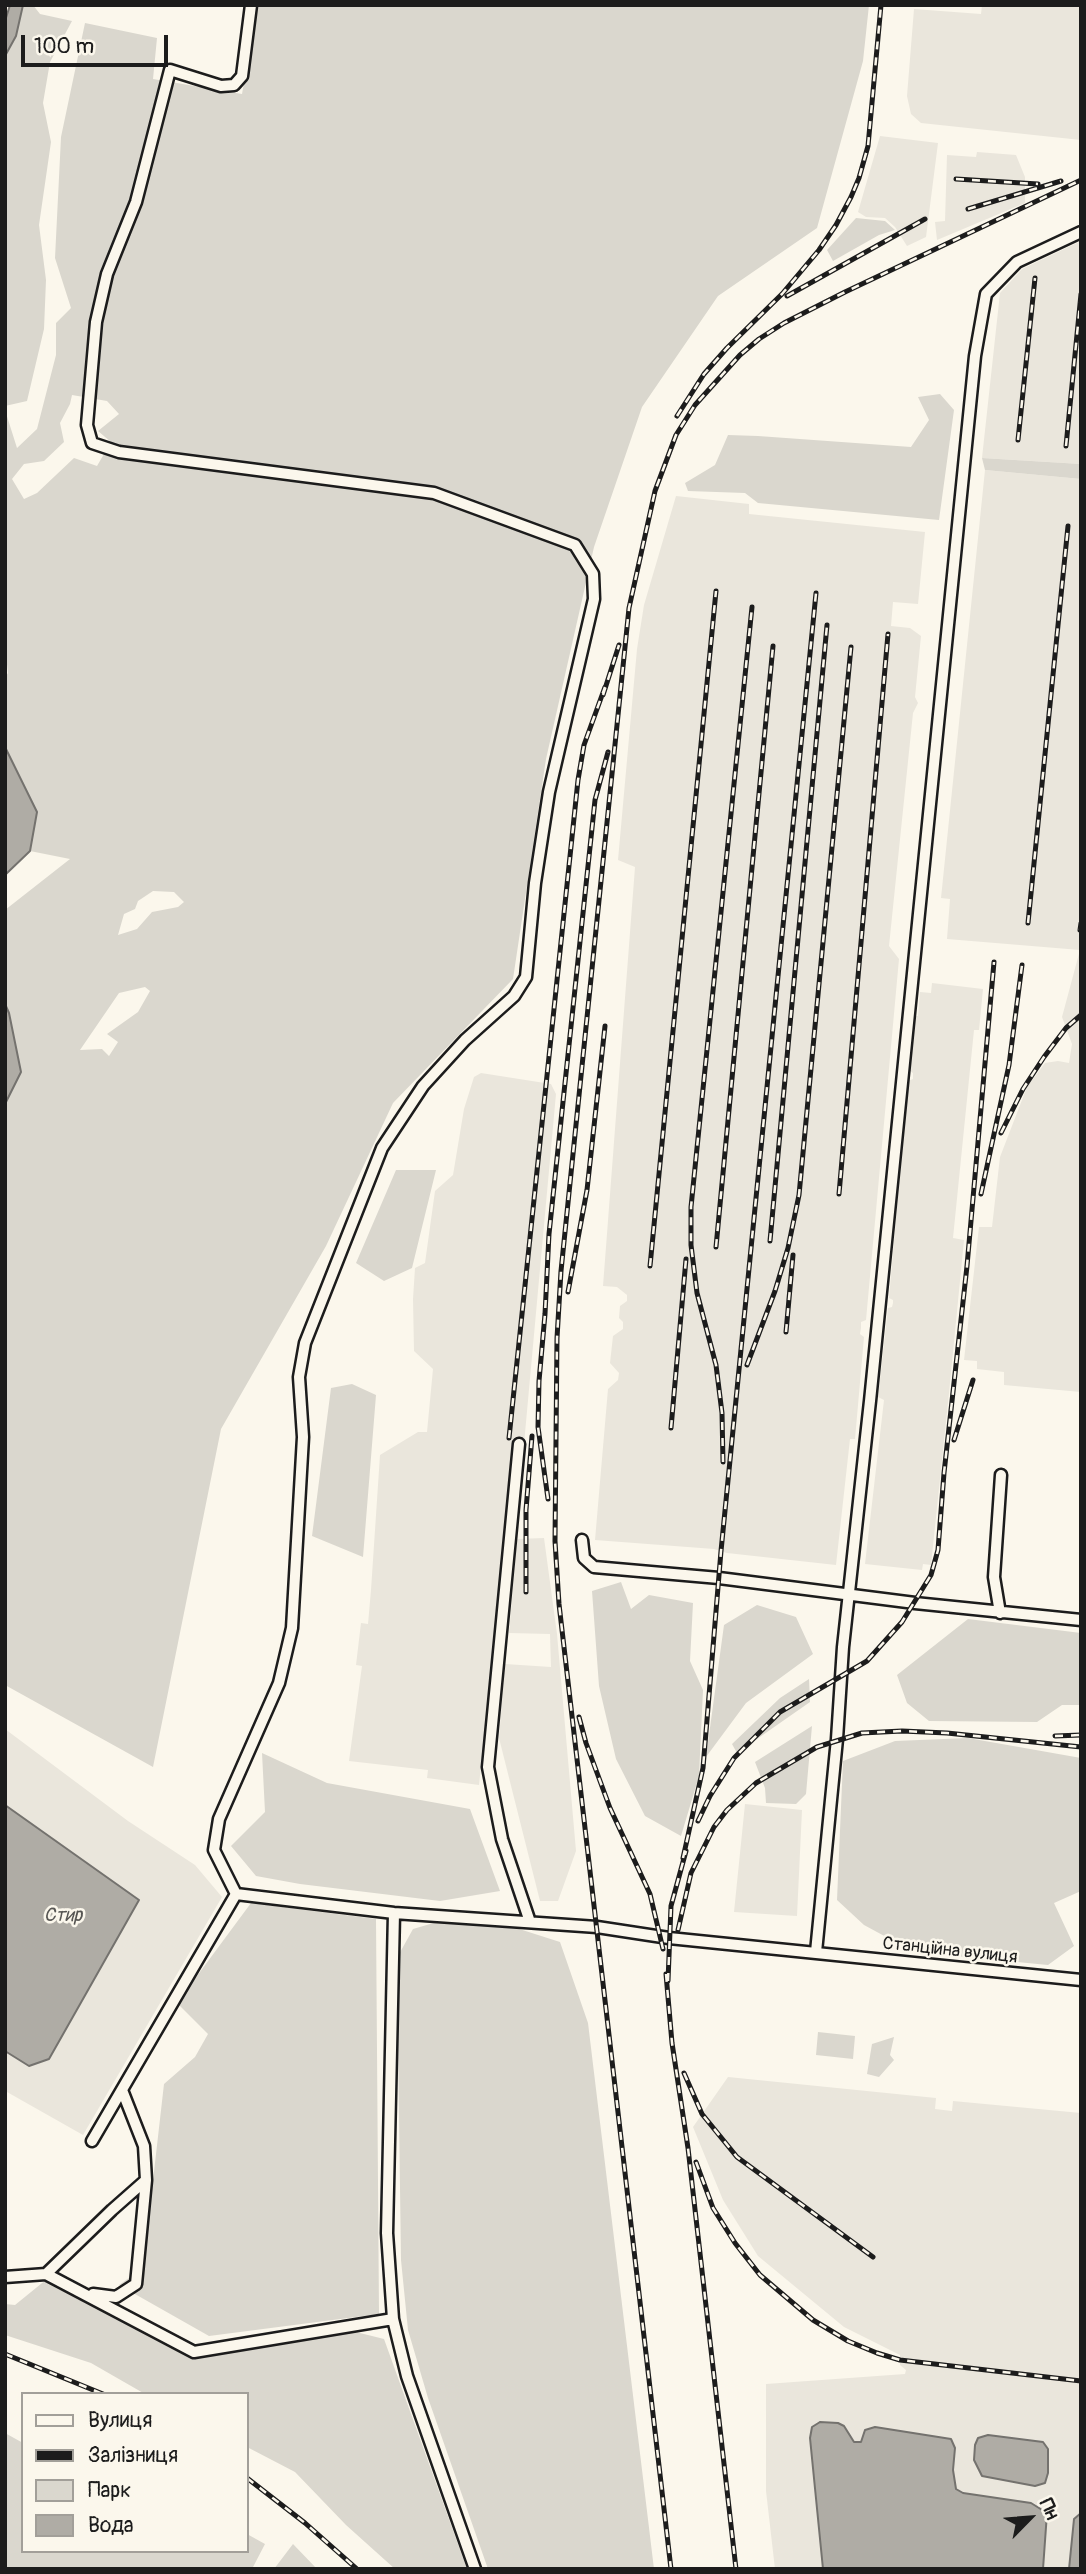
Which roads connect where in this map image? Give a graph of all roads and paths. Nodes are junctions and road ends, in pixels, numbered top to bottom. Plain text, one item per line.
1 (251, 5) edge
2 (1081, 232) edge
3 (519, 1444) dead end
4 (1001, 1475) dead end
5 (582, 1539) dead end
6 (848, 1595) junction
7 (1000, 1613) junction
8 (1081, 1619) edge
9 (236, 1894) junction
10 (394, 1913) junction
11 (530, 1922) junction
12 (816, 1952) junction
13 (1081, 1980) edge
14 (122, 2090) junction
15 (92, 2141) dead end
16 (146, 2180) junction
17 (46, 2274) junction
18 (5, 2277) edge
19 (85, 2293) junction
20 (393, 2319) junction
21 (475, 2569) edge

1 - 9 street
2 - 6 street
3 - 11 street
4 - 7 street
5 - 6 street
6 - 7 street
6 - 12 street
7 - 8 street
9 - 10 street, Станційна вулиця
9 - 14 street
10 - 11 street, Станційна вулиця
10 - 20 street
11 - 12 street, Станційна вулиця
12 - 13 street, Станційна вулиця
14 - 15 street
14 - 16 street
16 - 17 street
16 - 19 street
17 - 18 street
17 - 19 street
19 - 20 street
20 - 21 street

